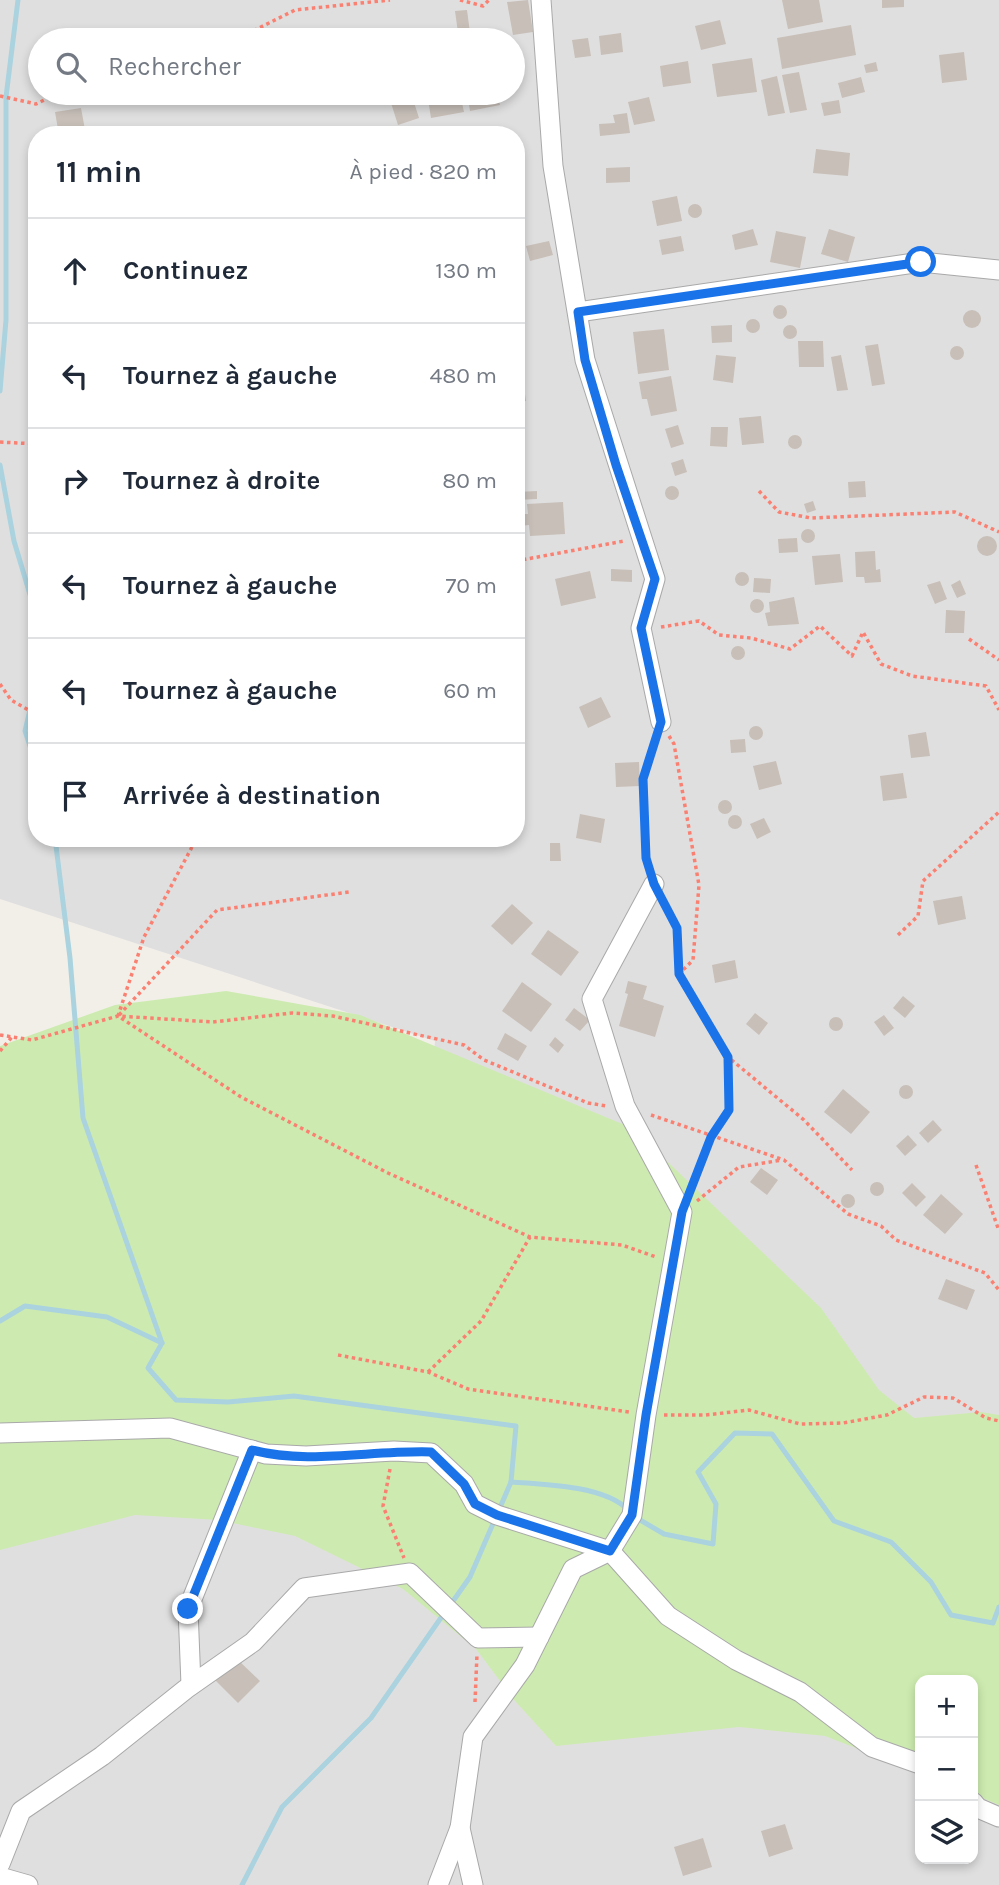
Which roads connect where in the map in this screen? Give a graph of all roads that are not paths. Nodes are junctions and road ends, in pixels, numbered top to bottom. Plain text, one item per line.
1 (541, 0) edge
2 (999, 270) edge
3 (578, 312) junction
4 (661, 722) road end
5 (654, 884) road end
6 (0, 1433) edge
7 (252, 1450) junction
8 (610, 1551) junction
9 (539, 1637) junction
10 (191, 1685) junction
11 (915, 1762) edge
12 (978, 1808) edge
13 (999, 1817) edge
14 (460, 1828) junction
15 (0, 1864) edge
16 (0, 1877) edge
17 (28, 1885) edge
18 (438, 1885) edge
19 (473, 1885) edge

1 - 3 street
2 - 3 street
3 - 4 street
5 - 8 street
6 - 7 street
7 - 8 street
7 - 10 street
8 - 9 street
8 - 11 street
9 - 10 street
9 - 14 street
10 - 15 street
12 - 13 street
14 - 18 street
14 - 19 street
16 - 17 street

